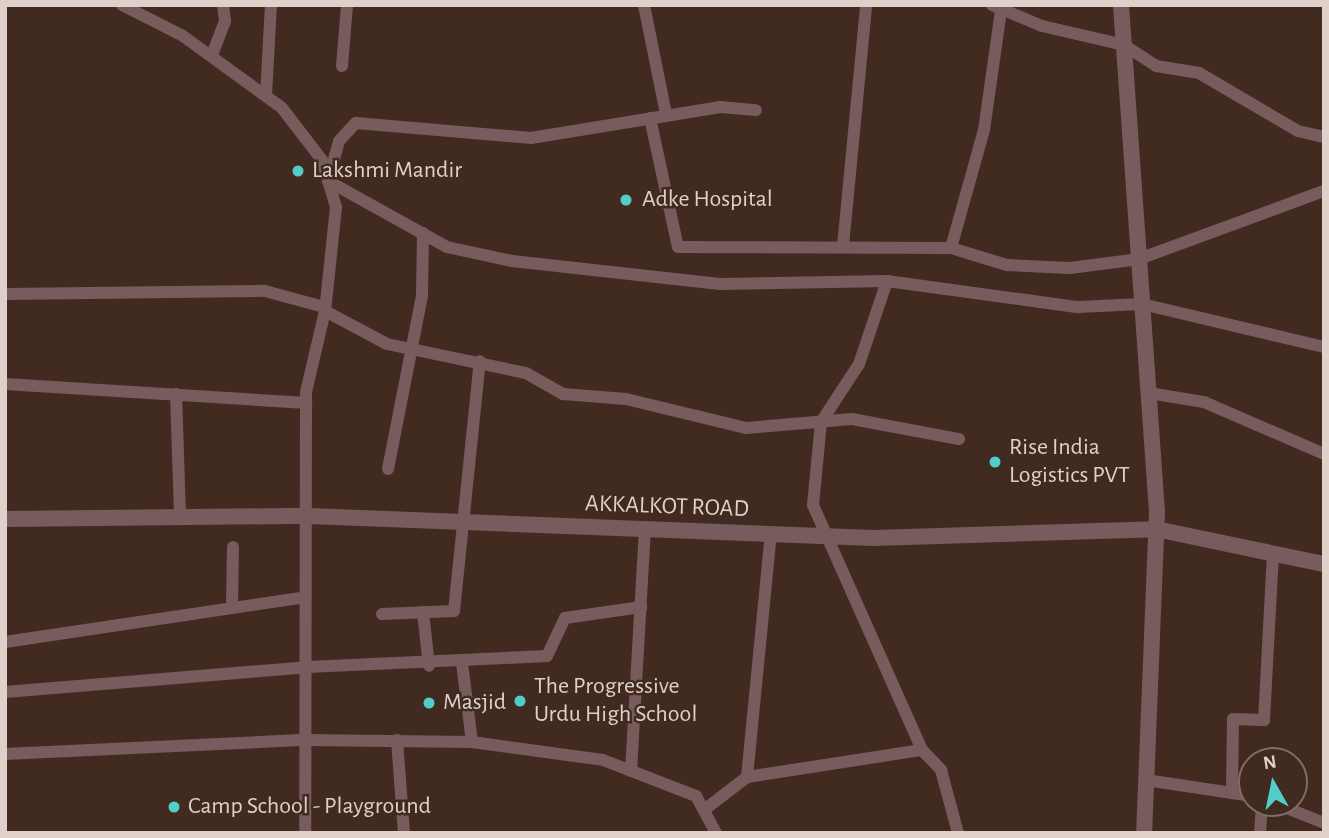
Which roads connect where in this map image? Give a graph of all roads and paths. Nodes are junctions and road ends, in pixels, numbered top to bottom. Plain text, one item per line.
1 (122, 5) edge
2 (223, 5) edge
3 (271, 5) edge
4 (347, 5) edge
5 (644, 5) edge
6 (866, 5) edge
7 (1121, 5) edge
8 (997, 8) edge
9 (137, 9) edge
10 (1124, 45) junction
11 (212, 55) junction
12 (342, 66) dead end
13 (266, 96) junction
14 (757, 110) dead end
15 (666, 114) junction
16 (650, 118) junction
17 (1324, 137) edge
18 (328, 181) junction
19 (1324, 191) edge
20 (424, 233) junction
21 (843, 246) junction
22 (951, 248) junction
23 (1139, 259) junction
24 (887, 281) junction
25 (5, 293) edge
26 (1142, 304) junction
27 (325, 309) junction
28 (1324, 346) edge
29 (410, 347) junction
30 (480, 360) junction
31 (5, 384) edge
32 (1149, 393) junction
33 (176, 394) junction
34 (306, 403) junction
35 (821, 422) junction
36 (959, 439) dead end
37 (1324, 454) edge
38 (388, 468) dead end
39 (308, 516) junction
40 (180, 517) junction
41 (5, 519) edge
42 (460, 522) junction
43 (1156, 528) junction
44 (645, 529) junction
45 (771, 534) junction
46 (825, 536) junction
47 (233, 547) dead end
48 (1273, 553) junction
49 (1324, 564) edge
50 (306, 597) junction
51 (641, 607) junction
52 (232, 608) junction
53 (423, 612) junction
54 (382, 614) dead end
55 (5, 642) edge
56 (462, 663) junction
57 (429, 666) junction
58 (307, 667) junction
59 (5, 692) edge
60 (305, 740) junction
61 (397, 740) junction
62 (472, 742) junction
63 (922, 750) junction
64 (5, 754) edge
65 (631, 771) junction
66 (747, 777) junction
67 (1146, 780) junction
68 (1232, 792) junction
69 (1238, 793) edge
70 (704, 810) junction
71 (305, 833) edge
72 (404, 833) edge
73 (716, 833) edge
74 (958, 833) edge
75 (1144, 833) edge

1 - 9 street
2 - 11 street
3 - 13 street
4 - 12 street
5 - 15 street
6 - 21 street
7 - 10 street
8 - 10 street
8 - 22 street
9 - 11 street
10 - 17 street
10 - 23 street
11 - 13 street
13 - 18 street
14 - 15 street
15 - 16 street
16 - 18 street
16 - 21 street
18 - 20 street
18 - 27 street
19 - 23 street
20 - 24 street
20 - 29 street
21 - 22 street
22 - 23 street
23 - 26 street
24 - 26 street
24 - 35 street
25 - 27 street
26 - 28 street
26 - 32 street
27 - 29 street
27 - 34 street
29 - 30 street
29 - 38 street
30 - 35 street
30 - 42 street
31 - 33 street
32 - 37 street
32 - 43 street
33 - 34 street
33 - 40 street
34 - 39 street
35 - 36 street
35 - 46 street
39 - 40 street, AKKALKOT ROAD
39 - 42 street, AKKALKOT ROAD
39 - 50 street
40 - 41 street, AKKALKOT ROAD
42 - 44 street, AKKALKOT ROAD
42 - 53 street
43 - 46 street, AKKALKOT ROAD
43 - 48 street, AKKALKOT ROAD
43 - 67 street
44 - 45 street, AKKALKOT ROAD
44 - 51 street
45 - 46 street, AKKALKOT ROAD
45 - 66 street
46 - 63 street
47 - 52 street
48 - 49 street, AKKALKOT ROAD
48 - 68 street
50 - 52 street
50 - 58 street
51 - 56 street
51 - 65 street
52 - 55 street
53 - 54 street
53 - 57 street
56 - 57 street
56 - 62 street
57 - 58 street
58 - 59 street
58 - 60 street
60 - 61 street
60 - 64 street
60 - 71 street
61 - 62 street
61 - 72 street
62 - 65 street
63 - 66 street
63 - 74 street
65 - 70 street
66 - 70 street
67 - 68 street
67 - 75 street
68 - 69 street
70 - 73 street

